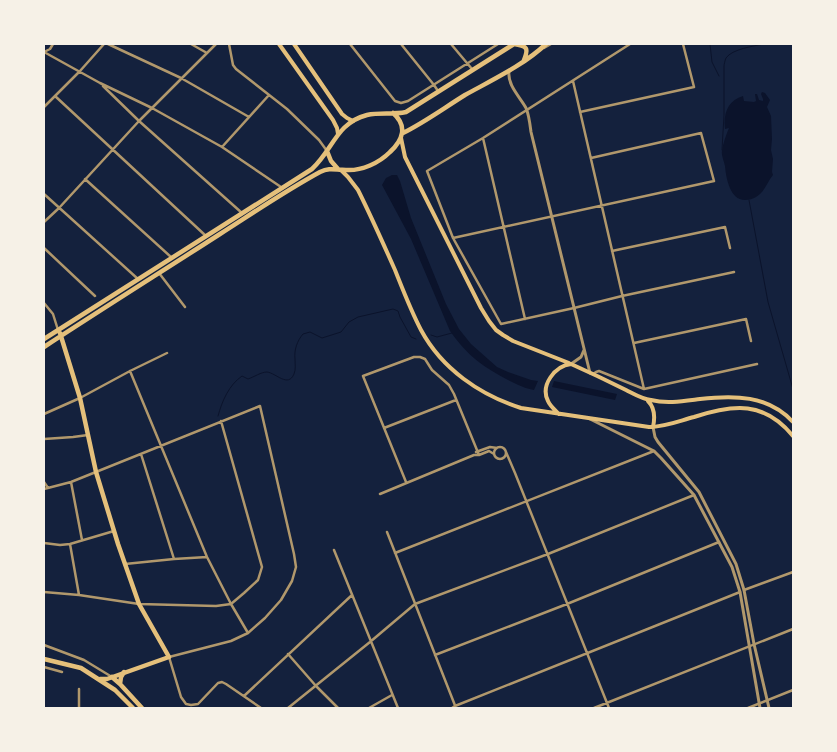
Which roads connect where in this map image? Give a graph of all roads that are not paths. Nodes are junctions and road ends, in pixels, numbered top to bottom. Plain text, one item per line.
1 (53, 44) edge
2 (104, 44) edge
3 (108, 44) edge
4 (191, 44) edge
5 (216, 44) edge
6 (229, 44) edge
7 (279, 44) edge
8 (294, 44) edge
9 (350, 44) edge
10 (401, 44) edge
11 (450, 44) edge
12 (498, 44) edge
13 (514, 44) edge
14 (546, 44) edge
15 (551, 44) edge
16 (630, 44) edge
17 (683, 44) edge
18 (44, 52) edge
19 (207, 53) junction
20 (537, 53) junction
21 (524, 60) junction
22 (467, 64) junction
23 (472, 69) junction
24 (510, 70) junction
25 (80, 71) junction
26 (181, 78) junction
27 (497, 78) junction
28 (573, 81) junction
29 (100, 83) junction
30 (510, 83) junction
31 (434, 84) junction
32 (438, 91) junction
33 (269, 95) junction
34 (54, 96) junction
35 (44, 107) edge
36 (152, 108) junction
37 (527, 110) junction
38 (580, 112) junction
39 (394, 113) junction
40 (249, 117) junction
41 (139, 121) junction
42 (353, 121) junction
43 (338, 134) junction
44 (402, 136) junction
45 (483, 138) junction
46 (222, 147) junction
47 (113, 150) junction
48 (326, 151) junction
49 (591, 158) junction
50 (339, 169) junction
51 (86, 179) junction
52 (281, 188) junction
53 (44, 194) edge
54 (602, 206) junction
55 (59, 208) junction
56 (242, 213) junction
57 (553, 216) junction
58 (44, 222) edge
59 (504, 227) junction
60 (206, 236) junction
61 (454, 238) junction
62 (44, 248) edge
63 (730, 248) dead end
64 (612, 250) junction
65 (171, 258) junction
66 (734, 272) dead end
67 (159, 273) junction
68 (138, 279) junction
69 (95, 296) dead end
70 (622, 296) junction
71 (44, 303) edge
72 (185, 307) dead end
73 (574, 308) junction
74 (525, 318) junction
75 (58, 330) junction
76 (61, 336) junction
77 (44, 339) edge
78 (751, 341) dead end
79 (634, 343) junction
80 (44, 347) edge
81 (584, 350) junction
82 (167, 353) dead end
83 (571, 364) junction
84 (757, 364) dead end
85 (130, 371) junction
86 (592, 374) junction
87 (644, 389) junction
88 (80, 398) junction
89 (647, 399) junction
90 (456, 400) junction
91 (44, 414) edge
92 (559, 414) junction
93 (589, 418) junction
94 (222, 421) junction
95 (793, 422) edge
96 (653, 427) junction
97 (384, 428) junction
98 (88, 434) junction
99 (793, 436) edge
100 (44, 439) edge
101 (162, 446) junction
102 (497, 448) junction
103 (654, 451) junction
104 (506, 452) junction
105 (478, 453) junction
106 (141, 454) junction
107 (494, 454) junction
108 (503, 458) junction
109 (510, 461) junction
110 (96, 472) junction
111 (44, 482) edge
112 (70, 482) junction
113 (406, 482) junction
114 (48, 488) junction
115 (44, 489) edge
116 (380, 494) dead end
117 (694, 495) junction
118 (526, 501) junction
119 (114, 531) junction
120 (387, 532) dead end
121 (82, 540) junction
122 (719, 542) junction
123 (44, 544) edge
124 (70, 544) junction
125 (729, 549) junction
126 (334, 550) dead end
127 (724, 551) junction
128 (395, 553) junction
129 (548, 554) junction
130 (207, 557) junction
131 (174, 559) junction
132 (125, 564) junction
133 (793, 572) edge
134 (744, 590) junction
135 (44, 592) edge
136 (740, 592) junction
137 (79, 595) junction
138 (352, 595) junction
139 (139, 604) junction
140 (231, 604) junction
141 (415, 604) junction
142 (567, 604) junction
143 (749, 614) junction
144 (743, 616) junction
145 (793, 629) edge
146 (248, 633) junction
147 (370, 642) junction
148 (754, 644) junction
149 (44, 645) edge
150 (748, 646) junction
151 (587, 652) junction
152 (288, 654) junction
153 (435, 655) junction
154 (169, 657) junction
155 (44, 659) edge
156 (44, 667) edge
157 (62, 672) dead end
158 (124, 672) junction
159 (112, 677) junction
160 (100, 679) junction
161 (120, 684) junction
162 (316, 686) junction
163 (80, 689) dead end
164 (793, 690) edge
165 (392, 695) junction
166 (244, 696) junction
167 (767, 700) junction
168 (607, 703) junction
169 (759, 706) edge
170 (454, 707) edge
171 (79, 708) edge
172 (133, 708) edge
173 (142, 708) edge
174 (261, 708) edge
175 (288, 708) edge
176 (338, 708) edge
177 (370, 708) edge
178 (398, 708) edge
179 (594, 708) edge
180 (609, 708) edge
181 (748, 708) edge
182 (769, 708) edge

1 - 18 street
2 - 25 street
3 - 26 street
4 - 19 street
5 - 19 street
6 - 33 street
7 - 43 main road
8 - 42 main road
9 - 31 street
10 - 31 street
11 - 22 street
12 - 22 street
13 - 21 main road
13 - 23 main road
14 - 20 main road
15 - 20 street
16 - 28 street
17 - 38 street
18 - 25 street
19 - 26 street
20 - 21 main road
21 - 24 main road
22 - 23 street
22 - 31 street
23 - 32 main road
24 - 27 main road
24 - 30 street
25 - 29 street
25 - 34 street
26 - 36 street
26 - 40 street
27 - 30 street
27 - 44 main road
28 - 37 street
28 - 38 street
29 - 36 street
29 - 41 street
30 - 37 street
31 - 32 street
32 - 39 main road
33 - 40 street
33 - 48 street
34 - 35 street
34 - 47 street
36 - 41 street
36 - 46 street
37 - 45 street
37 - 57 street
38 - 49 street
39 - 42 main road
39 - 44 main road
40 - 46 street
41 - 47 street
41 - 56 street
42 - 43 main road
43 - 48 main road
44 - 50 main road
44 - 83 main road
45 - 59 street
45 - 61 street
46 - 52 street
47 - 51 street
47 - 60 street
48 - 50 main road
48 - 52 main road
49 - 54 street
49 - 54 street
50 - 67 main road
50 - 92 main road
51 - 55 street
51 - 65 street
52 - 56 main road
53 - 55 street
54 - 57 street
54 - 64 street
55 - 58 street
55 - 68 street
56 - 60 main road
57 - 59 street
57 - 73 street
59 - 61 street
59 - 74 street
60 - 65 main road
61 - 74 street
62 - 69 street
63 - 64 street
64 - 70 street
65 - 68 main road
66 - 70 street
67 - 72 street
67 - 76 main road
68 - 75 main road
70 - 73 street
70 - 79 street
71 - 75 street
73 - 74 street
73 - 81 street
75 - 76 main road
75 - 77 main road
76 - 80 main road
76 - 88 main road
78 - 79 street
79 - 87 street
81 - 83 street
81 - 86 street
82 - 85 street
83 - 86 main road
83 - 92 main road
84 - 87 street
85 - 88 street
85 - 101 street
86 - 87 street
86 - 89 main road
88 - 91 street
88 - 98 main road
89 - 95 main road
89 - 96 main road
90 - 97 street
90 - 97 street
90 - 105 street
92 - 93 main road
93 - 96 main road
93 - 103 street
94 - 101 street
94 - 140 street
94 - 146 street
96 - 99 main road
96 - 125 street
97 - 113 street
98 - 100 street
98 - 110 main road
101 - 106 street
101 - 130 street
102 - 104 street
102 - 105 street
102 - 107 street
103 - 117 street
103 - 118 street
104 - 108 street
104 - 109 street
105 - 107 street
105 - 113 street
106 - 110 street
106 - 131 street
107 - 108 street
108 - 109 street
109 - 118 street
110 - 112 street
110 - 119 main road
111 - 114 street
112 - 114 street
112 - 121 street
113 - 116 street
114 - 115 street
117 - 122 street
117 - 129 street
118 - 128 street
118 - 129 street
119 - 121 street
119 - 132 main road
120 - 128 street
121 - 124 street
122 - 127 street
122 - 142 street
123 - 124 street
124 - 137 street
125 - 127 street
125 - 134 street
126 - 138 street
127 - 136 street
128 - 141 street
129 - 141 street
129 - 142 street
130 - 131 street
130 - 140 street
131 - 132 street
132 - 139 main road
133 - 134 street
134 - 143 street
135 - 137 street
136 - 144 street
136 - 151 street
137 - 139 street
138 - 147 street
138 - 152 street
139 - 140 street
139 - 154 main road
140 - 146 street
141 - 147 street
141 - 153 street
142 - 151 street
142 - 153 street
143 - 144 street
143 - 148 street
144 - 150 street
145 - 148 street
146 - 154 street
147 - 162 street
147 - 165 street
148 - 150 street
148 - 167 street
149 - 159 street
150 - 168 street
150 - 169 street
151 - 168 street
151 - 170 street
152 - 162 street
152 - 166 street
153 - 170 street
154 - 158 main road
154 - 166 street
155 - 160 main road
156 - 157 street
158 - 159 main road
158 - 161 main road
159 - 160 main road
159 - 161 main road
160 - 172 main road
161 - 173 main road
162 - 175 street
162 - 176 street
163 - 171 street
164 - 167 street
165 - 177 street
165 - 178 street
166 - 174 street
167 - 169 street
167 - 182 street
168 - 179 street
168 - 180 street
169 - 181 street

